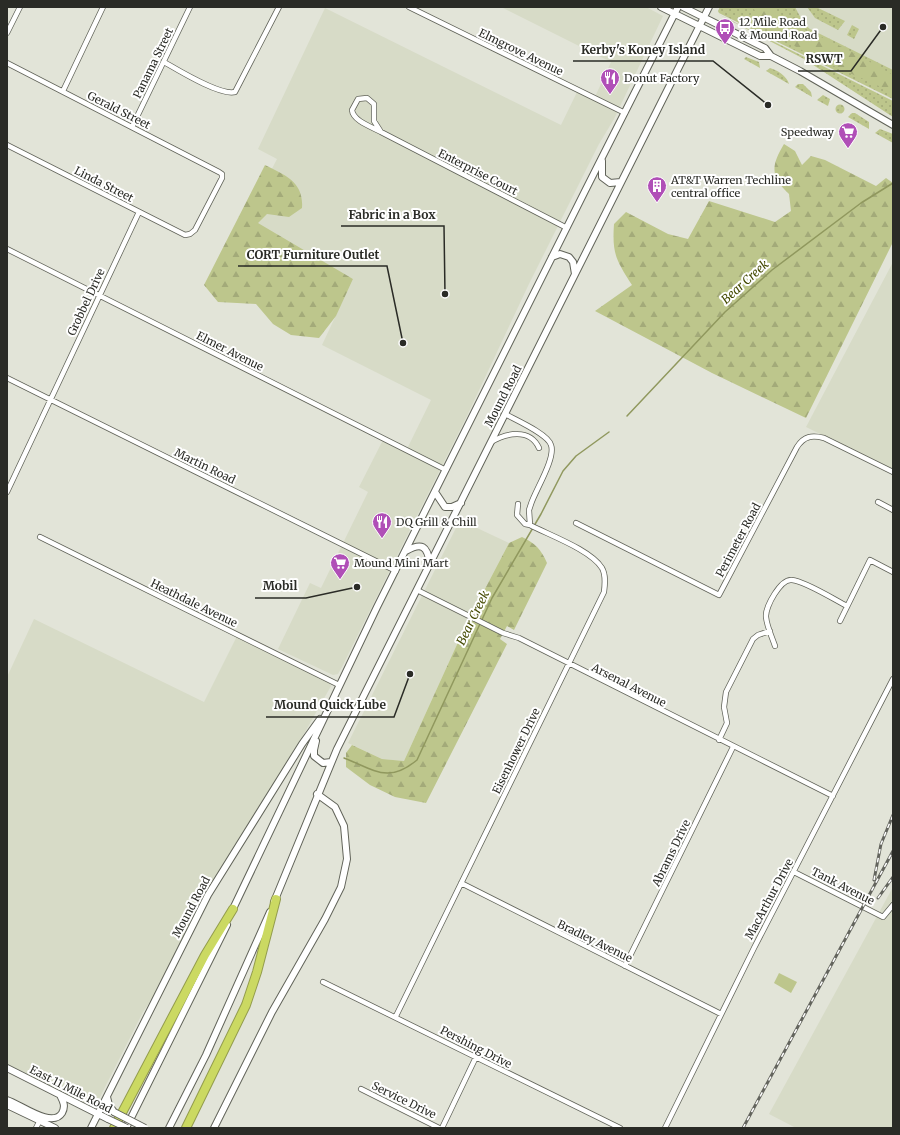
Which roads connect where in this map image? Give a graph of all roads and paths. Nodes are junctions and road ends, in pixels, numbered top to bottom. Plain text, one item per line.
1 (20, 7) edge
2 (103, 7) edge
3 (190, 7) edge
4 (279, 7) edge
5 (409, 7) edge
6 (661, 7) edge
7 (678, 7) edge
8 (683, 7) edge
9 (709, 7) edge
10 (675, 14) junction
11 (704, 17) junction
12 (699, 26) junction
13 (7, 33) edge
14 (771, 56) junction
15 (164, 62) junction
16 (7, 63) edge
17 (63, 92) junction
18 (625, 113) junction
19 (893, 125) edge
20 (132, 127) junction
21 (381, 132) junction
22 (7, 145) edge
23 (603, 155) junction
24 (621, 182) junction
25 (139, 212) junction
26 (567, 228) junction
27 (193, 233) joint
28 (7, 249) edge
29 (552, 257) junction
30 (575, 274) junction
31 (99, 295) junction
32 (7, 378) edge
33 (50, 400) junction
34 (505, 414) junction
35 (491, 442) junction
36 (539, 448) dead end
37 (446, 470) junction
38 (893, 472) edge
39 (7, 492) edge
40 (435, 492) junction
41 (878, 502) dead end
42 (461, 503) junction
43 (518, 504) dead end
44 (893, 510) edge
45 (576, 523) dead end
46 (530, 525) junction
47 (40, 537) dead end
48 (405, 551) junction
49 (430, 563) junction
50 (396, 571) junction
51 (893, 572) edge
52 (416, 590) junction
53 (847, 606) junction
54 (840, 621) dead end
55 (770, 631) junction
56 (775, 646) dead end
57 (569, 665) junction
58 (893, 679) edge
59 (339, 685) junction
60 (329, 707) junction
61 (322, 722) junction
62 (719, 740) junction
63 (733, 747) junction
64 (331, 762) junction
65 (317, 794) junction
66 (833, 796) junction
67 (794, 872) junction
68 (461, 883) junction
69 (276, 899) junction
70 (893, 906) edge
71 (233, 908) junction
72 (625, 966) junction
73 (323, 982) dead end
74 (721, 1014) junction
75 (396, 1016) junction
76 (476, 1057) junction
77 (7, 1068) edge
78 (361, 1089) dead end
79 (59, 1094) junction
80 (107, 1097) junction
81 (7, 1100) edge
82 (7, 1105) edge
83 (99, 1114) junction
84 (40, 1120) junction
85 (36, 1128) edge
86 (55, 1128) edge
87 (91, 1128) edge
88 (114, 1128) edge
89 (126, 1128) edge
90 (145, 1128) edge
91 (169, 1128) edge
92 (186, 1128) edge
93 (214, 1128) edge
94 (441, 1128) edge
95 (620, 1128) edge
96 (665, 1128) edge

1 - 13 street
2 - 17 street
3 - 15 street, Panama Street
4 - 15 street
5 - 18 street, Elmgrove Avenue
6 - 10 main road
7 - 10 main road, Mound Road
8 - 11 main road
9 - 11 main road, Mound Road
10 - 12 main road
10 - 18 main road, Mound Road
11 - 12 main road, Mound Road
11 - 14 main road
12 - 14 main road
12 - 24 main road, Mound Road
14 - 19 main road
15 - 20 street, Panama Street
16 - 17 street, Gerald Street
17 - 20 street, Gerald Street
18 - 23 main road, Mound Road
20 - 27 street, Gerald Street
21 - 21 street, Enterprise Court
21 - 26 street, Enterprise Court
22 - 25 street, Linda Street
23 - 24 main road
23 - 26 main road, Mound Road
24 - 30 main road, Mound Road
25 - 27 street, Linda Street
25 - 31 street, Grobbel Drive
26 - 29 main road, Mound Road
28 - 31 street, Elmer Avenue
29 - 30 main road
29 - 37 main road, Mound Road
30 - 34 main road, Mound Road
31 - 33 street, Grobbel Drive
31 - 37 street, Elmer Avenue
32 - 33 street, Martin Road
33 - 39 street, Grobbel Drive
33 - 50 street, Martin Road
34 - 35 main road, Mound Road
34 - 46 street
35 - 36 street
35 - 42 main road, Mound Road
37 - 40 main road, Mound Road
38 - 45 street, Perimeter Road
40 - 42 main road
40 - 48 main road, Mound Road
41 - 44 street
42 - 49 main road, Mound Road
43 - 46 street, Eisenhower Drive
46 - 57 street, Eisenhower Drive
47 - 59 street, Heathdale Avenue
48 - 49 main road
48 - 50 main road, Mound Road
49 - 52 main road, Mound Road
50 - 59 main road, Mound Road
51 - 53 street
52 - 57 street, Arsenal Avenue
52 - 64 main road, Mound Road
53 - 54 street
53 - 55 street
55 - 56 street
55 - 62 street
57 - 62 street, Arsenal Avenue
57 - 68 street, Eisenhower Drive
58 - 66 street, MacArthur Drive
59 - 60 main road, Mound Road
60 - 61 main road, Mound Road
60 - 80 main road, Mound Road
61 - 64 main road
61 - 71 main road, Mound Road
62 - 63 street, Arsenal Avenue
63 - 66 street, Arsenal Avenue
63 - 72 street, Abrams Drive
64 - 65 main road, Mound Road
65 - 69 main road, Mound Road
65 - 93 main road
66 - 67 street, MacArthur Drive
67 - 70 street, Tank Avenue
67 - 74 street, MacArthur Drive
68 - 72 street, Bradley Avenue
68 - 75 street, Eisenhower Drive
69 - 91 main road, Mound Road
69 - 92 highway
71 - 88 highway
71 - 89 main road, Mound Road
72 - 74 street, Bradley Avenue
73 - 75 street, Pershing Drive
74 - 96 street, MacArthur Drive
75 - 76 street, Pershing Drive
76 - 94 street
76 - 95 street, Pershing Drive
77 - 79 main road, East 11 Mile Road
78 - 94 street, Service Drive
79 - 81 main road
79 - 83 main road, East 11 Mile Road
80 - 83 main road, Mound Road
80 - 90 main road, bridge
82 - 84 main road
83 - 87 main road, Mound Road
83 - 89 main road, East 11 Mile Road, bridge
84 - 85 street
84 - 86 main road

